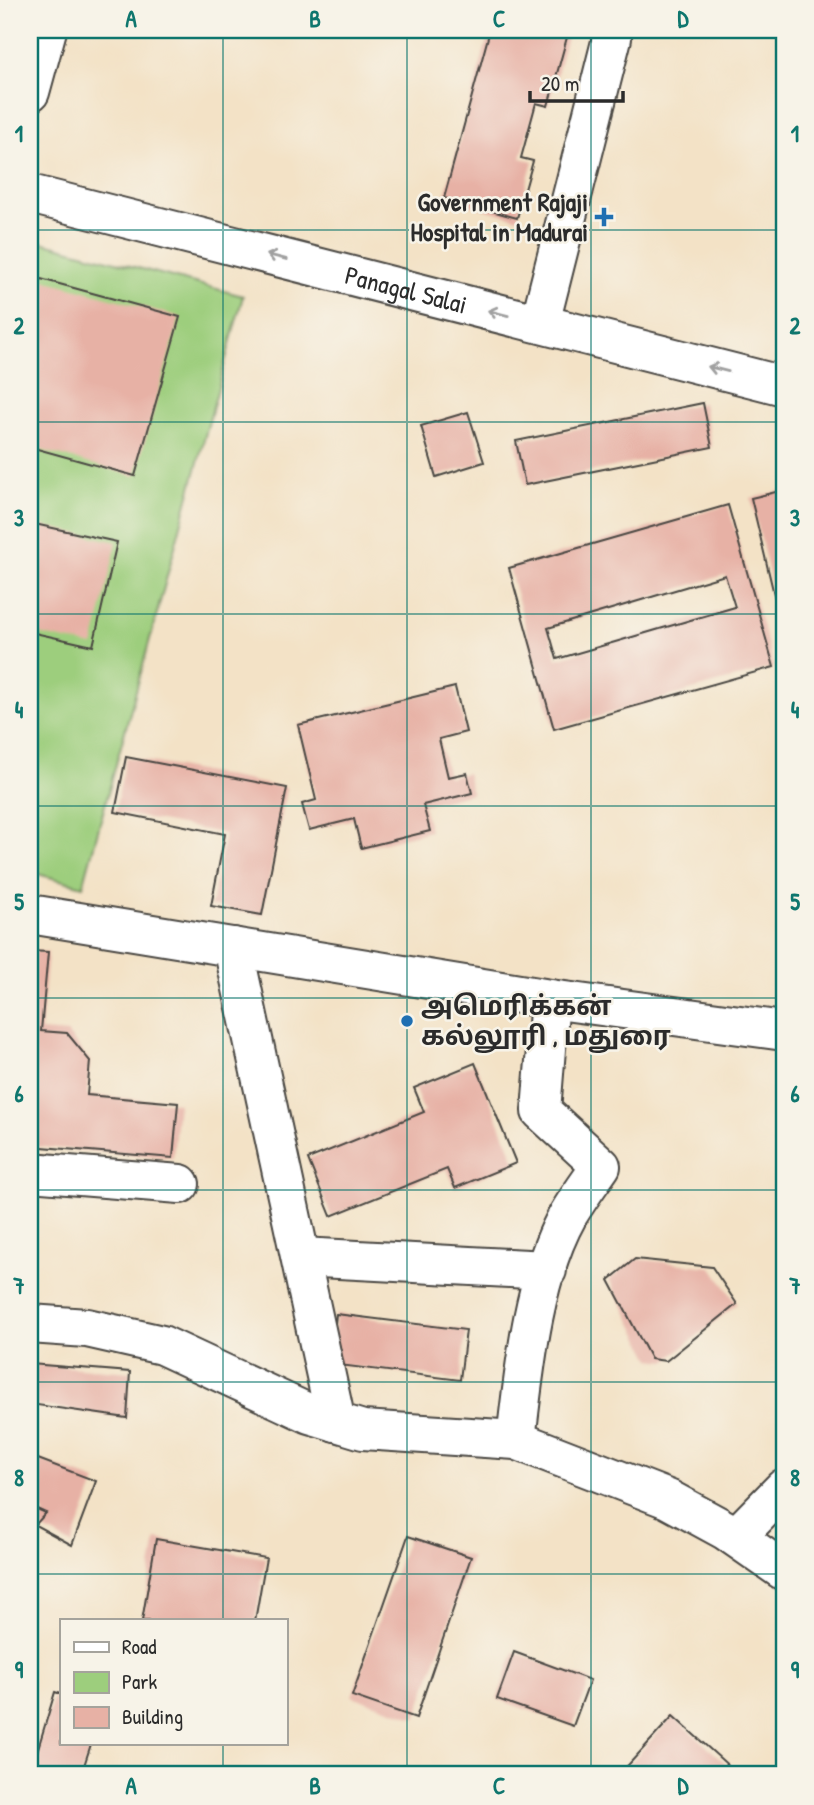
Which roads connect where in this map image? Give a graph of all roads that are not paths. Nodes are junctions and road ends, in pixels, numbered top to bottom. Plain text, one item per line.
1 (47, 30) edge
2 (612, 38) dead end
3 (30, 92) edge
4 (30, 194) edge
5 (540, 323) junction
6 (784, 386) edge
7 (30, 914) edge
8 (233, 947) junction
9 (550, 999) junction
10 (784, 1031) edge
11 (30, 1172) edge
12 (180, 1184) dead end
13 (301, 1257) junction
14 (547, 1270) junction
15 (30, 1324) edge
16 (337, 1422) junction
17 (516, 1440) junction
18 (784, 1488) edge
19 (736, 1537) junction
20 (784, 1571) edge

1 - 3 main road
2 - 5 main road
5 -> 4 main road, Panagal Salai
6 -> 5 main road, Panagal Salai
7 - 8 main road
8 - 9 main road
8 - 13 main road
9 - 10 main road
9 - 14 main road
11 - 12 main road
13 - 14 main road
13 - 16 main road
14 - 17 main road
15 - 16 main road
16 - 17 main road
17 - 19 main road
18 - 19 main road
19 - 20 main road

